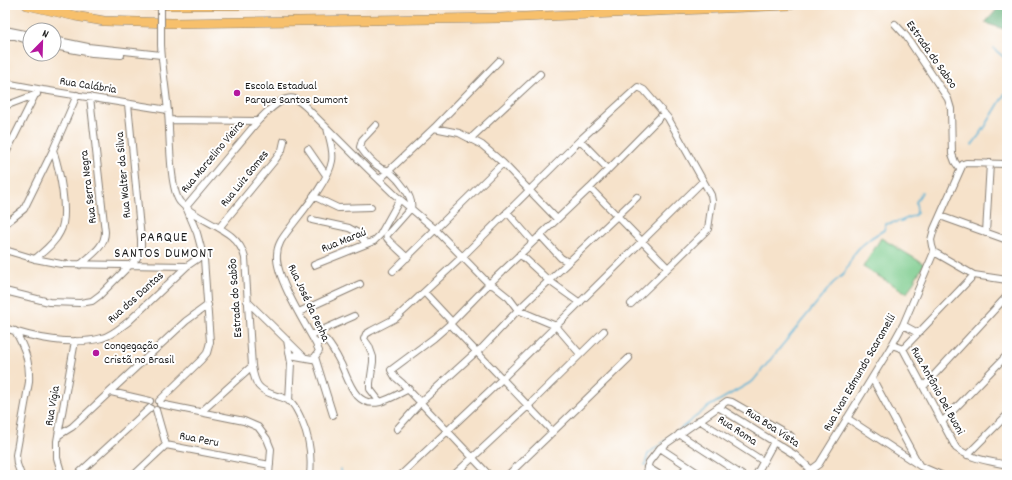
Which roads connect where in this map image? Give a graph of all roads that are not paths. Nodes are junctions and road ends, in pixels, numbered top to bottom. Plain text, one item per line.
1 (27, 5) edge
2 (139, 5) edge
3 (161, 5) edge
4 (262, 5) edge
5 (791, 5) edge
6 (895, 24) dead end
7 (5, 30) edge
8 (22, 33) edge
9 (5, 36) edge
10 (22, 38) edge
11 (62, 42) edge
12 (62, 47) edge
13 (148, 54) junction
14 (161, 55) junction
15 (499, 61) dead end
16 (540, 74) dead end
17 (5, 83) edge
18 (43, 90) junction
19 (35, 95) junction
20 (76, 95) junction
21 (90, 97) junction
22 (128, 104) junction
23 (5, 106) edge
24 (168, 110) junction
25 (664, 113) junction
26 (169, 120) junction
27 (258, 121) junction
28 (376, 125) dead end
29 (327, 128) junction
30 (434, 128) junction
31 (470, 139) junction
32 (580, 140) junction
33 (284, 141) dead end
34 (308, 149) dead end
35 (53, 150) junction
36 (5, 155) edge
37 (503, 163) junction
38 (990, 163) junction
39 (1007, 164) edge
40 (960, 169) junction
41 (389, 170) junction
42 (608, 170) junction
43 (326, 175) junction
44 (380, 179) junction
45 (703, 181) junction
46 (590, 188) junction
47 (529, 191) junction
48 (313, 196) junction
49 (637, 197) dead end
50 (400, 199) junction
51 (186, 207) junction
52 (371, 207) dead end
53 (411, 208) junction
54 (507, 212) junction
55 (617, 216) junction
56 (940, 216) junction
57 (557, 219) junction
58 (312, 220) dead end
59 (5, 224) edge
60 (219, 228) junction
61 (435, 229) junction
62 (986, 233) junction
63 (540, 235) junction
64 (1007, 240) edge
65 (642, 241) junction
66 (533, 242) junction
67 (366, 244) junction
68 (5, 250) edge
69 (934, 252) junction
70 (203, 254) junction
71 (520, 254) junction
72 (462, 257) junction
73 (407, 258) junction
74 (35, 259) junction
75 (568, 262) junction
76 (80, 264) junction
77 (314, 265) dead end
78 (130, 266) junction
79 (187, 266) junction
80 (668, 268) junction
81 (394, 271) dead end
82 (974, 275) junction
83 (548, 280) junction
84 (1007, 280) edge
85 (360, 284) dead end
86 (489, 284) junction
87 (5, 291) edge
88 (424, 292) junction
89 (1007, 296) edge
90 (247, 301) junction
91 (580, 303) junction
92 (631, 304) dead end
93 (208, 305) junction
94 (518, 310) junction
95 (299, 312) junction
96 (354, 316) dead end
97 (451, 323) junction
98 (903, 325) junction
99 (556, 326) junction
100 (5, 328) edge
101 (15, 331) junction
102 (604, 331) dead end
103 (918, 333) junction
104 (311, 335) junction
105 (287, 340) junction
106 (75, 341) junction
107 (316, 344) junction
108 (892, 345) junction
109 (903, 349) junction
110 (476, 352) junction
111 (580, 354) junction
112 (290, 355) junction
113 (1007, 355) edge
114 (304, 357) junction
115 (315, 357) junction
116 (629, 358) dead end
117 (252, 366) junction
118 (872, 378) junction
119 (502, 379) junction
120 (924, 386) junction
121 (409, 390) junction
122 (111, 392) junction
123 (289, 401) junction
124 (159, 402) junction
125 (380, 402) junction
126 (421, 402) junction
127 (152, 406) junction
128 (528, 406) junction
129 (718, 407) junction
130 (201, 412) junction
131 (333, 415) dead end
132 (1007, 415) edge
133 (847, 418) junction
134 (699, 420) junction
135 (942, 422) junction
136 (397, 429) dead end
137 (448, 432) junction
138 (553, 432) junction
139 (679, 434) junction
140 (59, 435) junction
141 (791, 436) dead end
142 (774, 442) junction
143 (166, 445) junction
144 (660, 448) junction
145 (967, 455) junction
146 (473, 458) junction
147 (763, 461) junction
148 (270, 465) junction
149 (1007, 465) edge
150 (687, 466) junction
151 (920, 466) junction
152 (647, 467) junction
153 (812, 470) junction
154 (929, 472) edge
155 (21, 475) edge
156 (62, 475) edge
157 (77, 475) edge
158 (134, 475) edge
159 (269, 475) edge
160 (310, 475) edge
161 (401, 475) edge
162 (454, 475) edge
163 (489, 475) edge
164 (508, 475) edge
165 (645, 475) edge
166 (660, 475) edge
167 (680, 475) edge
168 (701, 475) edge
169 (742, 475) edge
170 (756, 475) edge
171 (804, 475) edge
172 (817, 475) edge
173 (941, 475) edge

1 - 5 highway
2 - 4 highway
3 - 14 street, Estrada do Sabôo, bridge
6 - 40 street, Estrada do Saboo
7 - 8 street
9 - 10 street
11 - 13 street
12 - 13 street
13 - 14 street
14 - 24 street, Estrada do Sabôo
15 - 30 street
16 - 31 street
17 - 18 street, Rua Calábria
18 - 19 street
18 - 20 street, Rua Calábria
19 - 23 street
19 - 36 street
20 - 21 street, Rua Calábria
20 - 35 street
21 - 22 street, Rua Calábria
21 - 76 street, Rua Serra Negra
22 - 24 street, Rua Calábria
22 - 78 street, Rua Walter da Silva
24 - 26 street, Estrada do Sabôo
25 - 32 street
25 - 42 street
25 - 45 street
26 - 27 street
26 - 51 street, Estrada do Sabôo
27 - 29 street, Rua Marcelino Vieira
27 - 51 street, Rua Marcelino Vieira
28 - 41 street
29 - 43 street, Rua José da Penha
29 - 44 street
30 - 31 street
30 - 41 street
31 - 37 street
32 - 42 street
32 - 47 street
33 - 60 street, Rua Luiz Gomes
34 - 43 street
35 - 59 street
35 - 74 street
37 - 47 street
37 - 61 street
38 - 39 street
38 - 40 street
38 - 62 street
40 - 56 street, Rua Ivan Edmundo Scaramelli
41 - 44 street
41 - 53 street
42 - 46 street
43 - 48 street, Rua José da Penha
44 - 50 street
45 - 65 street
45 - 80 street
46 - 55 street
46 - 57 street
47 - 54 street
47 - 57 street
48 - 52 street
48 - 95 street, Rua José da Penha
49 - 55 street
50 - 53 street
50 - 67 street, Rua Maraú
51 - 60 street, Estrada do Sabôo
51 - 70 street
53 - 61 street
53 - 73 street
54 - 66 street
54 - 72 street
55 - 65 street
55 - 75 street
56 - 62 street
56 - 69 street, Rua Ivan Edmundo Scaramelli
57 - 63 street
58 - 67 street
60 - 90 street, Estrada do Sabôo
61 - 72 street
61 - 73 street
62 - 64 street
63 - 66 street
63 - 75 street
65 - 80 street
65 - 91 street
66 - 71 street
67 - 77 street, Rua Maraú
68 - 74 street
69 - 82 street
69 - 98 street, Rua Ivan Edmundo Scaramelli
70 - 79 street, Rua dos Dantas
70 - 93 street
71 - 83 street
71 - 86 street
72 - 86 street
72 - 88 street
73 - 81 street
74 - 76 street
75 - 83 street
76 - 78 street
78 - 79 street
78 - 87 street, Rua Walter da Silva
79 - 106 street, Rua dos Dantas
80 - 92 street
82 - 84 street
82 - 103 street
83 - 91 street
83 - 94 street
85 - 95 street
86 - 94 street
86 - 97 street
88 - 97 street
88 - 125 street
89 - 120 street
90 - 105 street
90 - 117 street, Estrada do Sabôo
91 - 99 street
93 - 122 street
93 - 124 street
94 - 99 street
94 - 110 street
95 - 104 street, Rua José da Penha
96 - 104 street
97 - 110 street
97 - 121 street
98 - 103 street
98 - 108 street, Rua Ivan Edmundo Scaramelli
99 - 111 street
99 - 119 street
100 - 101 street, Rua dos Dantas
101 - 106 street, Rua dos Dantas
101 - 155 street
102 - 111 street
103 - 109 street
104 - 107 street, Rua José da Penha
105 - 112 street
105 - 114 street
106 - 140 street, Rua Vigia
107 - 115 street, Rua José da Penha
107 - 125 street
108 - 109 street, Rua Antônio Del Buoni
108 - 118 street, Rua Ivan Edmundo Scaramelli
109 - 120 street, Rua Antônio Del Buoni
110 - 119 street
110 - 126 street
111 - 128 street
112 - 114 street, Rua José da Penha
112 - 123 street
113 - 135 street
114 - 115 street, Rua José da Penha
115 - 131 street
116 - 138 street
117 - 123 street, Estrada do Sabôo
117 - 130 street
118 - 133 street, Rua Ivan Edmundo Scaramelli
118 - 151 street
119 - 128 street
119 - 137 street
120 - 135 street, Rua Antônio Del Buoni
121 - 125 street
121 - 126 street
122 - 127 street
122 - 140 street
123 - 160 street
124 - 127 street
124 - 127 street
124 - 130 street
126 - 136 street
126 - 137 street
127 - 143 street
127 - 157 street
128 - 138 street
128 - 146 street
129 - 134 street
129 - 141 street
129 - 142 street, Rua Boa Vista
130 - 148 street
132 - 145 street
133 - 151 street
133 - 153 street, Rua Ivan Edmundo Scaramelli
134 - 139 street
134 - 147 street, Rua Roma
135 - 145 street, Rua Antônio Del Buoni
137 - 146 street
137 - 161 street
138 - 164 street
139 - 144 street
139 - 169 street
140 - 156 street, Rua Vigia
142 - 147 street
142 - 153 street, Rua Boa Vista
143 - 148 street, Rua Peru
143 - 158 street, Rua Peru
144 - 150 street
144 - 152 street
145 - 149 street, Rua Antônio Del Buoni
146 - 162 street
146 - 163 street
147 - 170 street
148 - 159 street
150 - 167 street
150 - 168 street
151 - 154 street
152 - 165 street
152 - 166 street
153 - 171 street
153 - 172 street, Rua Boa Vista
154 - 173 street

